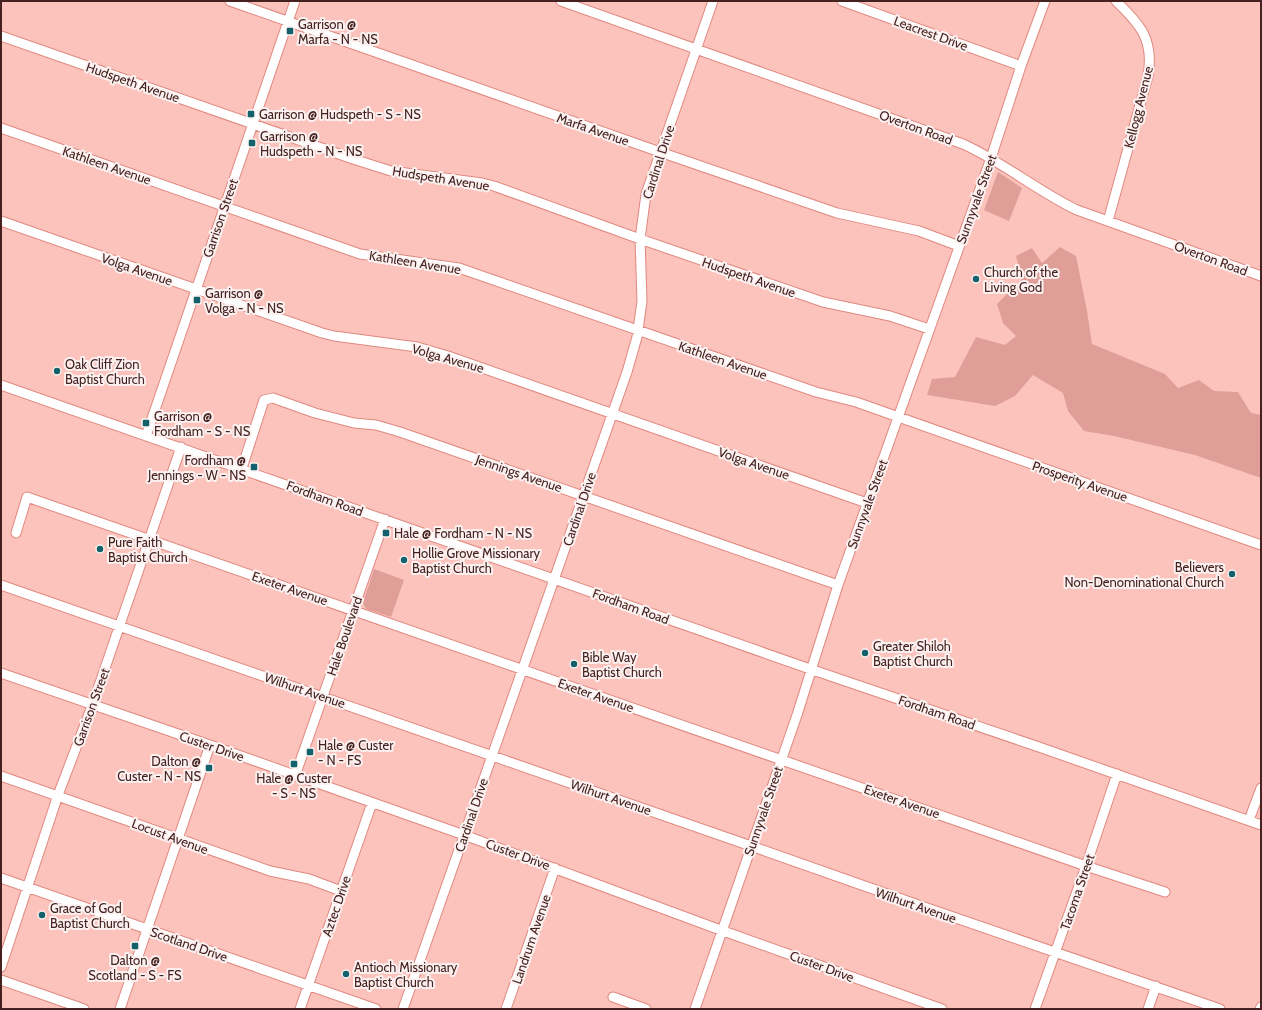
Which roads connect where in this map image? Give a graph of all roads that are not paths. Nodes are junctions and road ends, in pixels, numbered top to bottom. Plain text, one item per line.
1 (230, 1) edge
2 (295, 1) edge
3 (561, 1) edge
4 (713, 1) edge
5 (842, 1) edge
6 (1045, 1) edge
7 (1116, 1) edge
8 (288, 21) junction
9 (1, 36) edge
10 (696, 49) junction
11 (1021, 66) junction
12 (252, 124) junction
13 (1, 128) edge
14 (660, 152) junction
15 (991, 158) junction
16 (224, 206) junction
17 (1, 221) edge
18 (1108, 221) junction
19 (640, 239) junction
20 (959, 246) junction
21 (1261, 276) edge
22 (195, 289) junction
23 (929, 329) junction
24 (638, 330) junction
25 (1, 384) edge
26 (612, 414) junction
27 (898, 417) junction
28 (146, 436) junction
29 (181, 448) junction
30 (242, 468) junction
31 (584, 495) junction
32 (867, 503) junction
33 (385, 519) junction
34 (16, 533) dead end
35 (150, 540) junction
36 (1261, 545) edge
37 (554, 578) junction
38 (1, 585) edge
39 (838, 585) junction
40 (354, 610) junction
41 (120, 626) junction
42 (810, 669) junction
43 (522, 670) junction
44 (1, 673) edge
45 (323, 697) junction
46 (92, 706) junction
47 (210, 745) junction
48 (491, 756) junction
49 (781, 759) junction
50 (1117, 774) junction
51 (1, 776) edge
52 (295, 776) junction
53 (1261, 788) edge
54 (58, 795) junction
55 (372, 803) junction
56 (1249, 820) junction
57 (1261, 825) edge
58 (464, 835) junction
59 (178, 839) junction
60 (751, 846) junction
61 (1086, 866) junction
62 (555, 868) junction
63 (1, 878) edge
64 (28, 888) junction
65 (341, 891) junction
66 (1165, 892) dead end
67 (148, 930) junction
68 (721, 930) junction
69 (1055, 953) junction
70 (1, 967) edge
71 (1, 980) edge
72 (308, 986) junction
73 (1156, 986) junction
74 (613, 997) dead end
75 (84, 1009) edge
76 (120, 1009) edge
77 (300, 1009) edge
78 (376, 1009) edge
79 (403, 1009) edge
80 (506, 1009) edge
81 (646, 1009) edge
82 (695, 1009) edge
83 (942, 1009) edge
84 (1035, 1009) edge
85 (1148, 1009) edge
86 (1220, 1009) edge

1 - 8 street, Marfa Avenue
2 - 8 street, Garrison Street
3 - 10 street, Overton Road
4 - 10 street, Cardinal Drive
5 - 11 street, Leacrest Drive
6 - 11 street, Sunnyvale Street
7 - 18 street, Kellogg Avenue
8 - 12 street, Garrison Street
8 - 14 street, Marfa Avenue
9 - 12 street, Hudspeth Avenue
10 - 14 street, Cardinal Drive
10 - 15 street, Overton Road
11 - 15 street, Sunnyvale Street
12 - 16 street, Garrison Street
12 - 19 street, Hudspeth Avenue
13 - 16 street, Kathleen Avenue
14 - 19 street, Cardinal Drive
14 - 20 street, Marfa Avenue
15 - 18 street, Overton Road
15 - 20 street, Sunnyvale Street
16 - 22 street, Garrison Street
16 - 24 street, Kathleen Avenue
17 - 22 street, Volga Avenue
18 - 21 street, Overton Road
19 - 23 street, Hudspeth Avenue
19 - 24 street, Cardinal Drive
20 - 23 street, Sunnyvale Street
22 - 26 street, Volga Avenue
22 - 28 street, Garrison Street
23 - 27 street, Sunnyvale Street
24 - 26 street, Cardinal Drive
24 - 27 street, Kathleen Avenue
25 - 28 street, Fordham Road
26 - 31 street, Cardinal Drive
26 - 32 street, Volga Avenue
27 - 32 street, Sunnyvale Street
27 - 36 street, Prosperity Avenue
28 - 29 street, Fordham Road
29 - 30 street, Fordham Road
29 - 35 street, Garrison Street
30 - 31 street, Jennings Avenue
30 - 33 street, Fordham Road
31 - 37 street, Cardinal Drive
31 - 39 street, Jennings Avenue
32 - 39 street, Sunnyvale Street
33 - 37 street, Fordham Road
33 - 40 street, Hale Boulevard
34 - 35 street, Exeter Avenue
35 - 40 street, Exeter Avenue
35 - 41 street, Garrison Street
37 - 42 street, Fordham Road
37 - 43 street, Cardinal Drive
38 - 41 street, Wilhurt Avenue
39 - 42 street, Sunnyvale Street
40 - 43 street, Exeter Avenue
40 - 45 street, Hale Boulevard
41 - 45 street, Wilhurt Avenue
41 - 46 street, Garrison Street
42 - 49 street, Sunnyvale Street
42 - 50 street, Fordham Road
43 - 48 street, Cardinal Drive
43 - 49 street, Exeter Avenue
44 - 46 street, Custer Drive
45 - 48 street, Wilhurt Avenue
45 - 52 street, Hale Boulevard
46 - 47 street, Custer Drive
46 - 54 street, Garrison Street
47 - 52 street, Custer Drive
47 - 59 street
48 - 58 street, Cardinal Drive
48 - 60 street, Wilhurt Avenue
49 - 60 street, Sunnyvale Street
49 - 61 street, Exeter Avenue
50 - 56 street, Fordham Road
50 - 61 street, Tacoma Street
51 - 54 street, Locust Avenue
52 - 55 street, Custer Drive
53 - 56 street
54 - 59 street, Locust Avenue
54 - 64 street, Garrison Street
55 - 58 street, Custer Drive
55 - 65 street, Aztec Drive
56 - 57 street, Fordham Road
58 - 62 street, Custer Drive
58 - 79 street, Cardinal Drive
59 - 65 street, Locust Avenue
59 - 67 street
60 - 68 street, Sunnyvale Street
60 - 69 street, Wilhurt Avenue
61 - 66 street, Exeter Avenue
61 - 69 street, Tacoma Street
62 - 68 street, Custer Drive
62 - 80 street, Landrum Avenue
63 - 64 street, Scotland Drive
64 - 67 street, Scotland Drive
64 - 70 street, Garrison Street
65 - 72 street, Aztec Drive
67 - 72 street, Scotland Drive
67 - 76 street
68 - 82 street, Sunnyvale Street
68 - 83 street, Custer Drive
69 - 73 street, Wilhurt Avenue
69 - 84 street, Tacoma Street
71 - 75 street
72 - 77 street, Aztec Drive
72 - 78 street, Scotland Drive
73 - 85 street
73 - 86 street, Wilhurt Avenue
74 - 81 street

